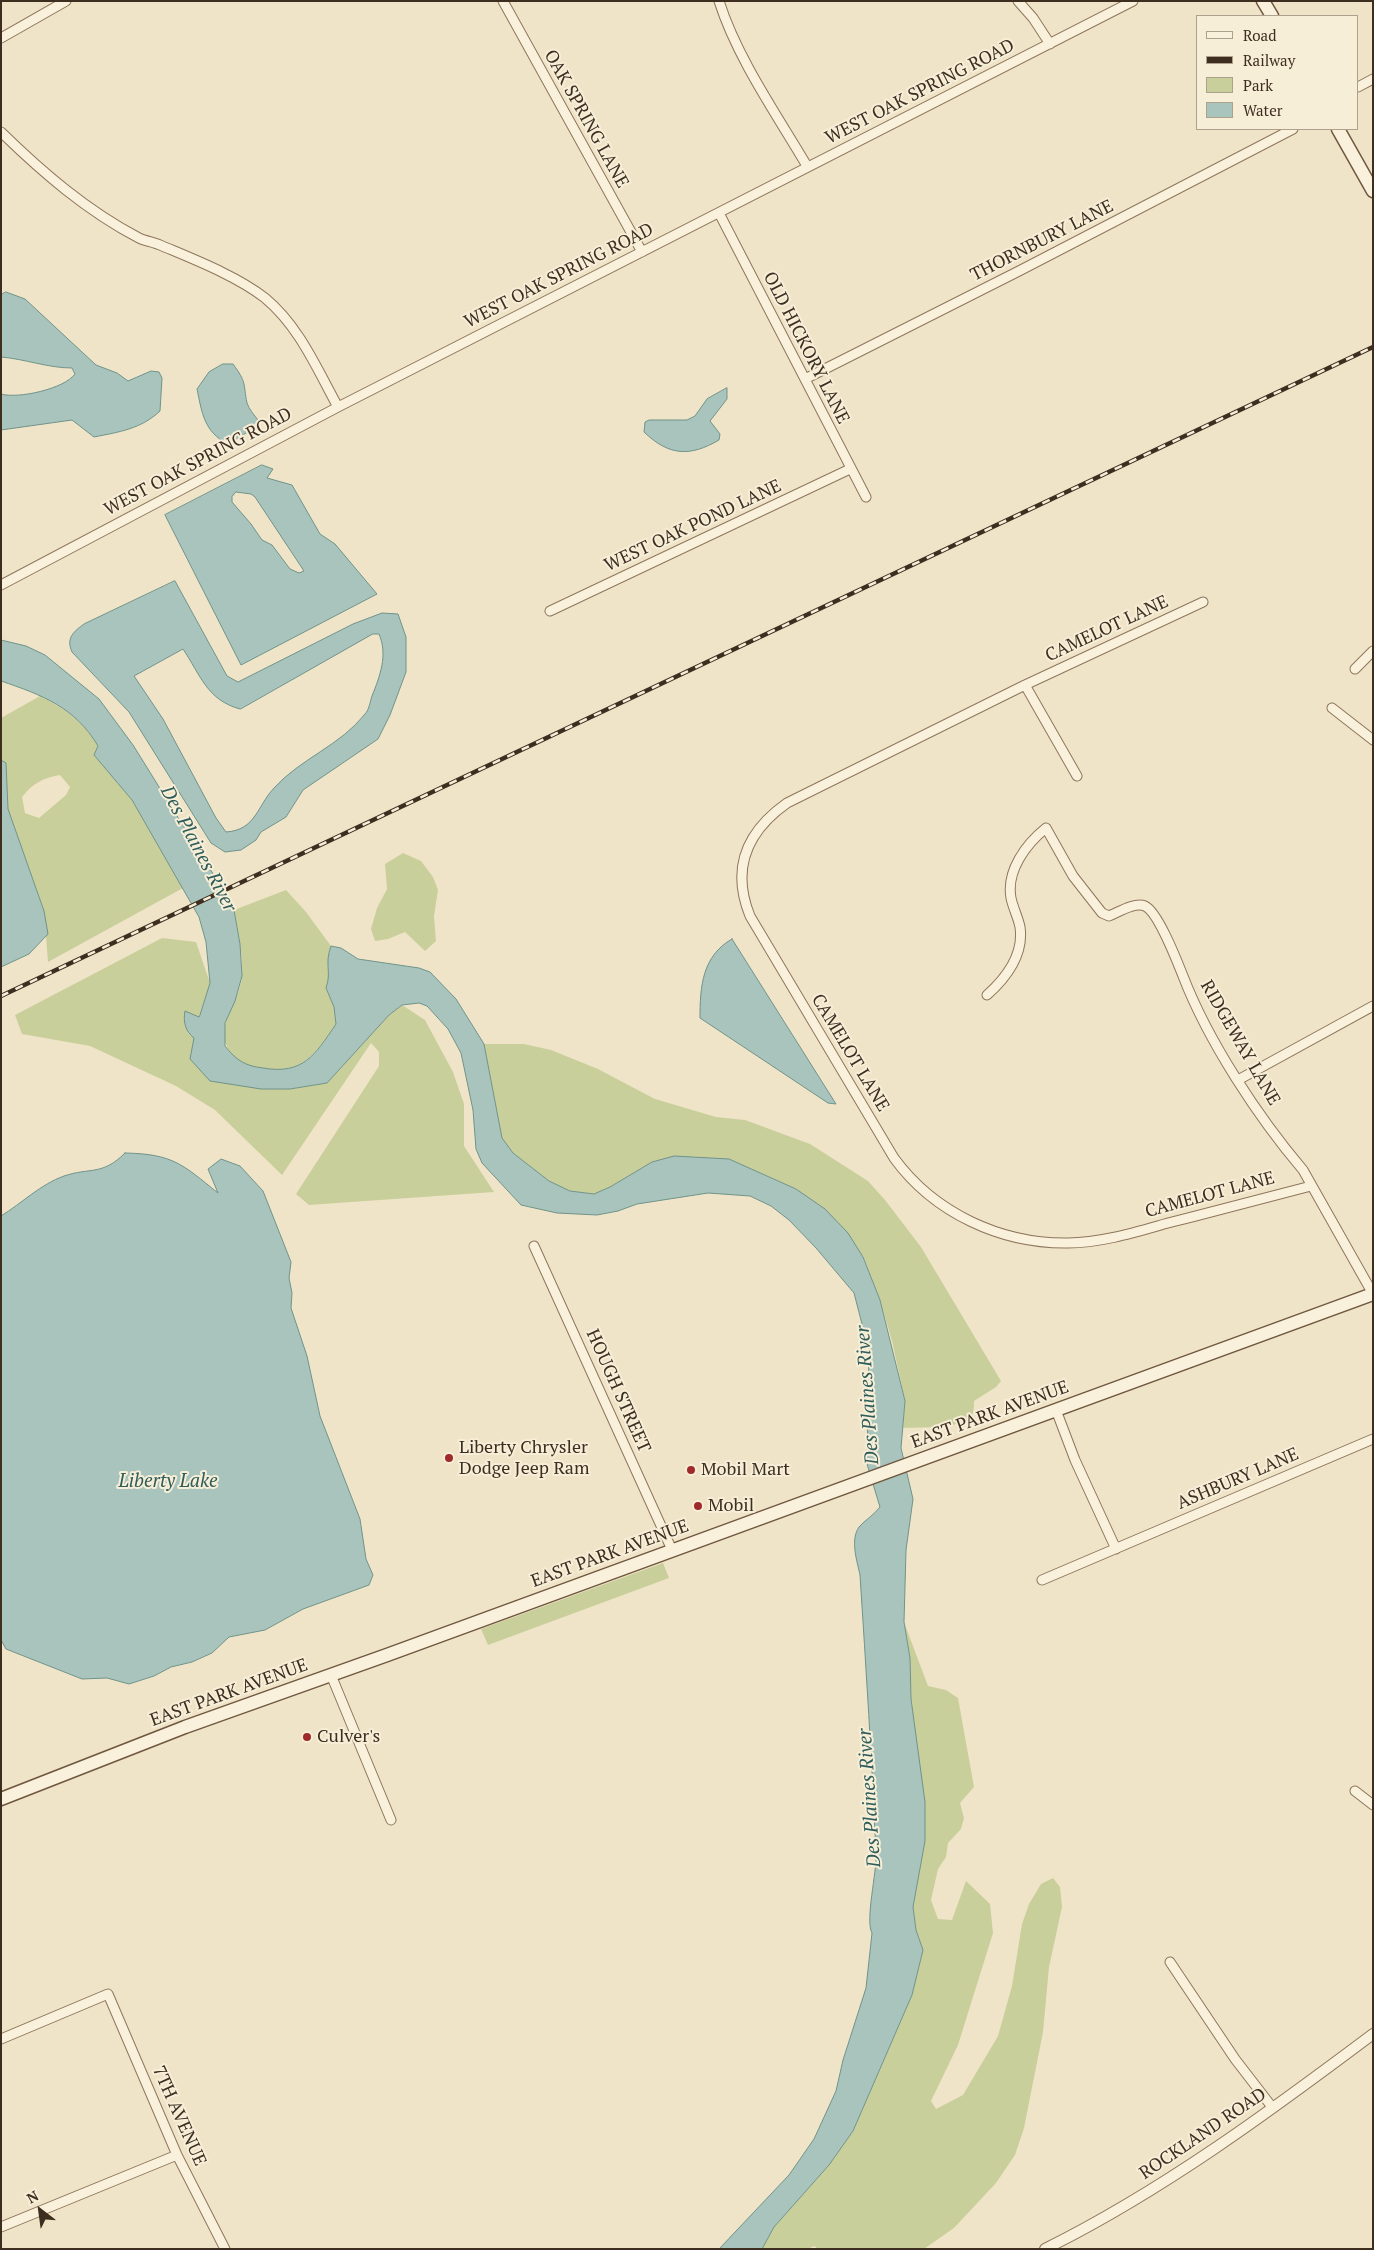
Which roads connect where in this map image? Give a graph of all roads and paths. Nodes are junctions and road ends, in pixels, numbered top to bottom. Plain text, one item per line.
1 (66, 1) edge
2 (502, 1) edge
3 (719, 1) edge
4 (1018, 1) edge
5 (1133, 1) edge
6 (1263, 1) edge
7 (1271, 15) edge
8 (1, 38) edge
9 (1050, 44) junction
10 (1373, 79) edge
11 (1359, 87) edge
12 (1291, 130) edge
13 (1339, 130) edge
14 (1, 132) edge
15 (807, 166) junction
16 (1373, 191) edge
17 (719, 213) junction
18 (642, 252) junction
19 (805, 379) junction
20 (338, 407) junction
21 (850, 469) junction
22 (866, 497) dead end
23 (1, 585) edge
24 (1203, 602) dead end
25 (550, 611) dead end
26 (1373, 651) edge
27 (1355, 669) dead end
28 (1025, 685) junction
29 (1332, 708) dead end
30 (1373, 740) edge
31 (1078, 776) dead end
32 (987, 995) dead end
33 (1373, 1006) edge
34 (1238, 1080) junction
35 (1311, 1186) junction
36 (534, 1246) dead end
37 (1373, 1294) edge
38 (1056, 1410) junction
39 (1373, 1439) edge
40 (1116, 1549) junction
41 (672, 1550) junction
42 (1042, 1580) dead end
43 (331, 1675) junction
44 (1355, 1791) dead end
45 (1, 1799) edge
46 (1373, 1805) edge
47 (390, 1820) dead end
48 (1170, 1962) dead end
49 (1373, 2034) edge
50 (1, 2038) edge
51 (1272, 2107) junction
52 (177, 2155) junction
53 (1, 2228) edge
54 (225, 2249) edge
55 (1045, 2249) edge

1 - 8 street
2 - 18 street, OAK SPRING LANE
3 - 15 street
4 - 9 street
5 - 9 street, WEST OAK SPRING ROAD
6 - 7 main road
9 - 15 street, WEST OAK SPRING ROAD
10 - 11 street
12 - 19 street, THORNBURY LANE
13 - 16 main road
14 - 20 street
15 - 17 street, WEST OAK SPRING ROAD
17 - 18 street, WEST OAK SPRING ROAD
17 - 19 street, OLD HICKORY LANE
18 - 20 street, WEST OAK SPRING ROAD
19 - 21 street, OLD HICKORY LANE
20 - 23 street, WEST OAK SPRING ROAD
21 - 22 street, OLD HICKORY LANE
21 - 25 street, WEST OAK POND LANE
24 - 28 street, CAMELOT LANE
26 - 27 street
28 - 31 street
28 - 35 street, CAMELOT LANE
29 - 30 street
32 - 34 street, RIDGEWAY LANE
33 - 34 street
34 - 35 street, RIDGEWAY LANE
35 - 37 street, RIDGEWAY LANE
36 - 41 street, HOUGH STREET
37 - 38 main road, EAST PARK AVENUE
38 - 40 street
38 - 41 main road, EAST PARK AVENUE
39 - 40 street, ASHBURY LANE
40 - 42 street, ASHBURY LANE
41 - 43 main road, EAST PARK AVENUE
43 - 45 main road, EAST PARK AVENUE
43 - 47 street
44 - 46 street
48 - 51 street
49 - 51 street, ROCKLAND ROAD
50 - 52 street, 7TH AVENUE
51 - 55 street, ROCKLAND ROAD
52 - 53 street
52 - 54 street, 7TH AVENUE

